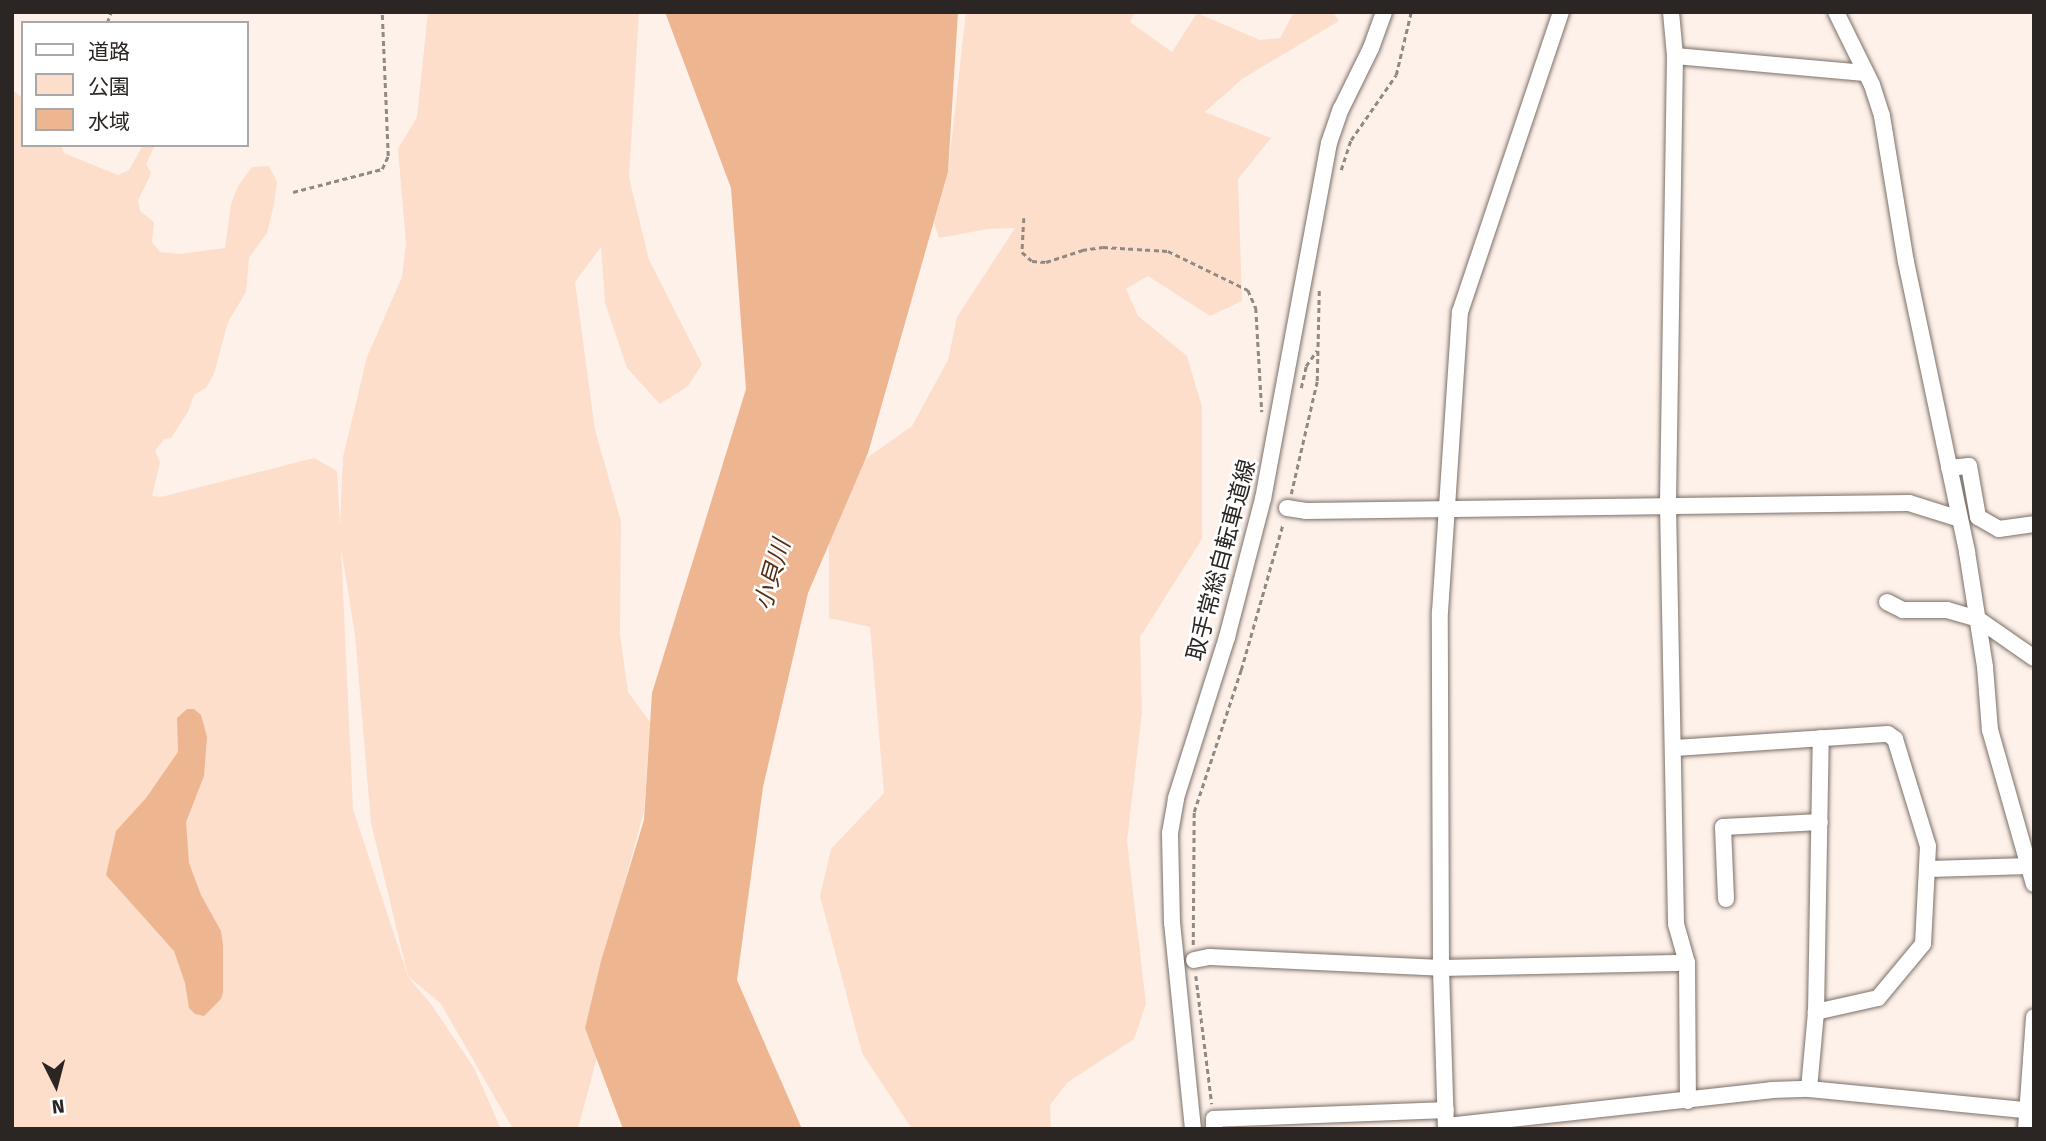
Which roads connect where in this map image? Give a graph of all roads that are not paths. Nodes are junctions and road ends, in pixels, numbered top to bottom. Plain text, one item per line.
1 (1384, 12) edge
2 (1560, 12) edge
3 (1671, 12) edge
4 (1836, 12) edge
5 (1675, 56) junction
6 (1865, 73) junction
7 (1949, 468) junction
8 (1668, 505) junction
9 (1287, 508) road end
10 (1445, 508) junction
11 (1960, 519) junction
12 (2034, 524) edge
13 (1887, 602) dead end
14 (1978, 619) junction
15 (2034, 658) edge
16 (1821, 738) junction
17 (1675, 748) junction
18 (1820, 822) junction
19 (2030, 866) junction
20 (1929, 869) junction
21 (2034, 884) edge
22 (1726, 899) dead end
23 (1194, 960) road end
24 (1687, 964) junction
25 (1441, 968) junction
26 (1816, 1012) junction
27 (2034, 1017) edge
28 (1809, 1089) junction
29 (1688, 1101) junction
30 (2030, 1111) edge
31 (1446, 1122) edge
32 (1214, 1124) edge
33 (1193, 1129) edge
34 (2026, 1129) edge

1 - 33 street, 取手常総自転車道線
2 - 10 street
3 - 5 street
4 - 6 street
5 - 6 street
5 - 8 street
6 - 7 street
7 - 11 street
7 - 12 street
8 - 10 street
8 - 11 street
8 - 17 street
9 - 10 street
10 - 25 street
11 - 14 street
13 - 14 street
14 - 15 street
14 - 19 street
16 - 17 street
16 - 18 street
16 - 20 street
17 - 24 street
18 - 22 street
18 - 26 street
19 - 20 street
19 - 21 street
20 - 26 street
23 - 25 street
24 - 25 street
24 - 29 street
25 - 31 street
26 - 28 street
27 - 30 street
28 - 29 street
28 - 30 street
29 - 31 street
30 - 34 street
31 - 32 street

